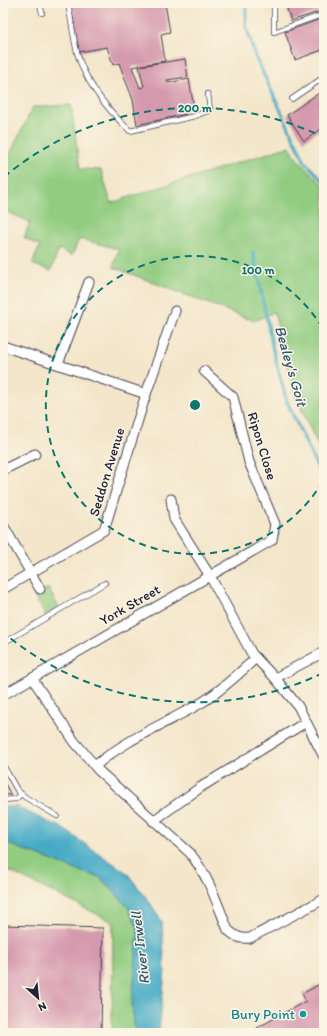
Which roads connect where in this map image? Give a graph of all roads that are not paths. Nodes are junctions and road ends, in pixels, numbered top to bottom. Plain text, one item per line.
1 (40, 3) edge
2 (68, 3) edge
3 (274, 3) edge
4 (42, 13) dead end
5 (324, 14) edge
6 (324, 77) edge
7 (208, 94) dead end
8 (292, 99) dead end
9 (89, 282) dead end
10 (175, 311) dead end
11 (3, 346) edge
12 (58, 364) junction
13 (204, 371) dead end
14 (146, 394) junction
15 (35, 454) dead end
16 (3, 470) edge
17 (171, 499) dead end
18 (3, 525) edge
19 (272, 540) joint
20 (30, 573) junction
21 (210, 576) junction
22 (106, 583) dead end
23 (3, 589) edge
24 (40, 589) dead end
25 (3, 643) edge
26 (324, 652) edge
27 (256, 658) junction
28 (32, 678) junction
29 (275, 678) junction
30 (3, 695) edge
31 (306, 722) junction
32 (324, 757) edge
33 (3, 765) edge
34 (95, 766) junction
35 (21, 794) junction
36 (3, 800) edge
37 (57, 816) dead end
38 (153, 822) junction
39 (324, 899) edge

1 - 4 lane
2 - 7 lane
3 - 5 lane
6 - 8 lane
9 - 12 street
10 - 14 street, Seddon Avenue
11 - 12 street
12 - 14 street
13 - 19 street, Ripon Close
14 - 20 street, Seddon Avenue
15 - 16 street
17 - 21 street
18 - 20 street
19 - 21 street, York Street
20 - 23 street, Seddon Avenue
20 - 24 street
21 - 27 street
21 - 28 street, York Street
22 - 25 lane
26 - 29 street
27 - 29 street
27 - 34 street
28 - 30 street, York Street
28 - 34 street
29 - 31 street
31 - 32 street
31 - 38 street
33 - 35 lane
34 - 38 street
35 - 36 lane
35 - 37 lane
38 - 39 street

